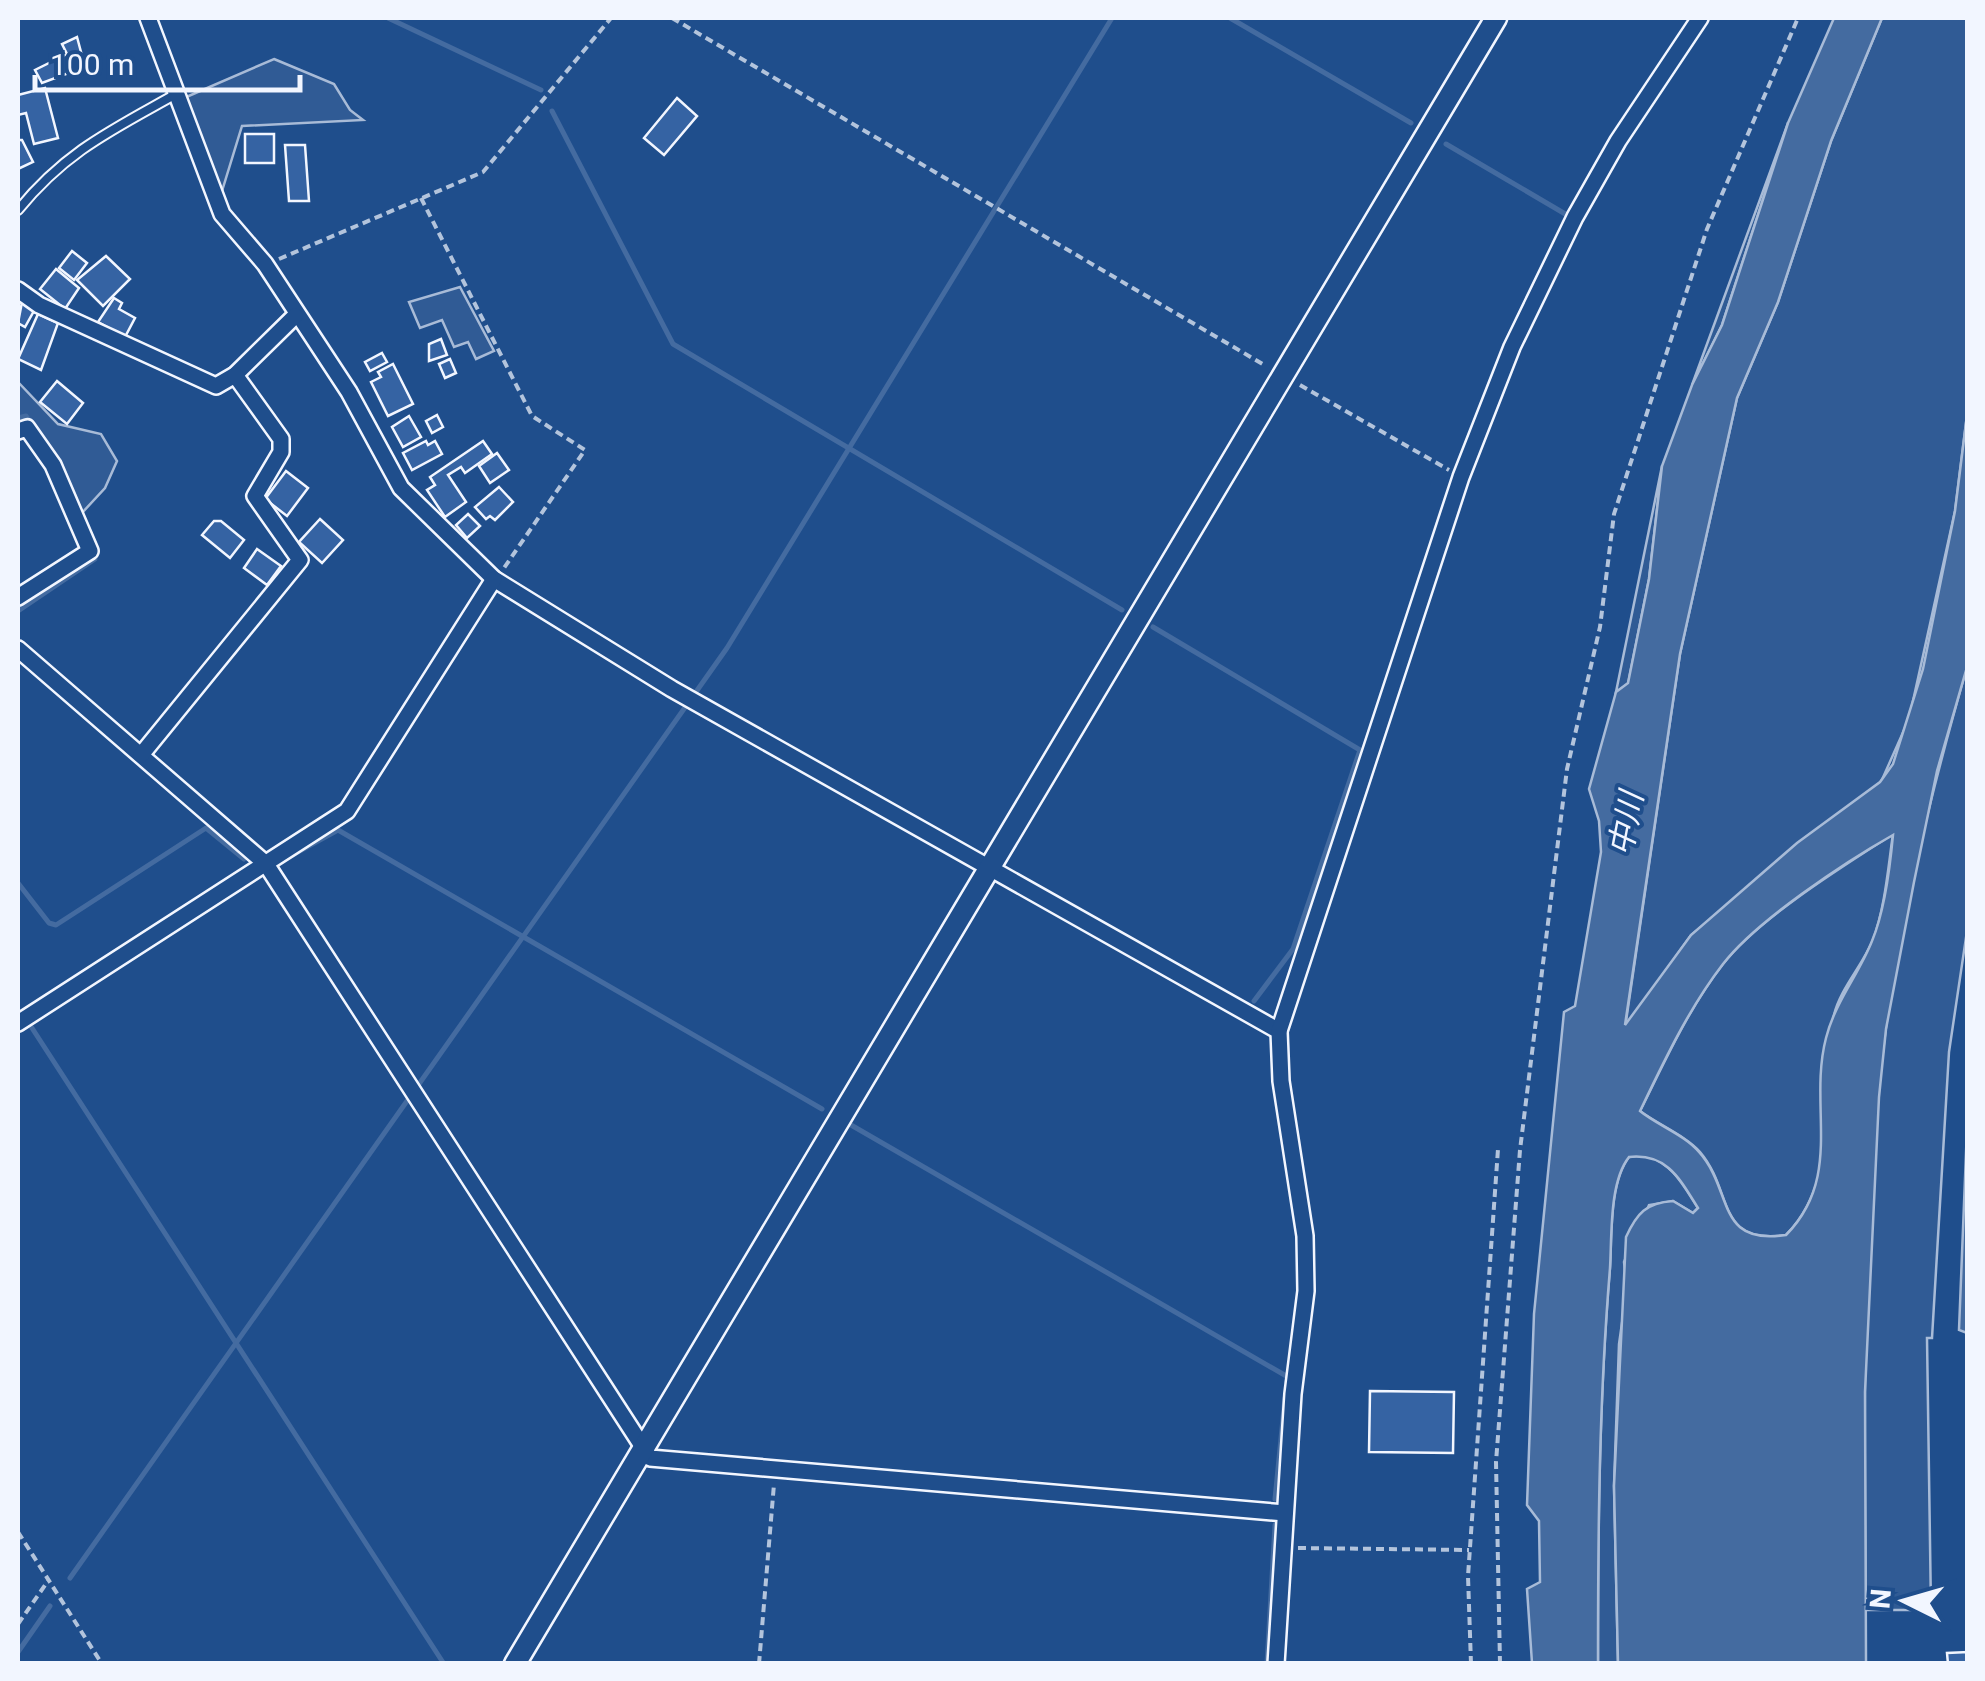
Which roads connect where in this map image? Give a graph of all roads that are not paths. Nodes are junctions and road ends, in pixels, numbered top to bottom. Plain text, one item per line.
1 (148, 18) edge
2 (1496, 18) edge
3 (1700, 18) edge
4 (176, 94) junction
5 (18, 210) edge
6 (18, 290) edge
7 (294, 316) junction
8 (235, 375) junction
9 (18, 431) edge
10 (494, 579) junction
11 (18, 598) edge
12 (18, 649) edge
13 (140, 755) junction
14 (266, 864) junction
15 (986, 866) junction
16 (18, 1023) edge
17 (1279, 1031) junction
18 (640, 1447) junction
19 (1285, 1513) junction
20 (515, 1664) edge
21 (1276, 1664) edge

1 - 4 street
2 - 15 street
3 - 17 street
4 - 5 lane
4 - 7 street
6 - 8 street
7 - 8 street
7 - 10 street
8 - 13 street
9 - 11 street
10 - 14 street
10 - 15 street
12 - 13 street
13 - 14 street
14 - 16 street
14 - 18 street
15 - 17 street
15 - 18 street
17 - 19 street
18 - 19 street
18 - 20 street
19 - 21 street

